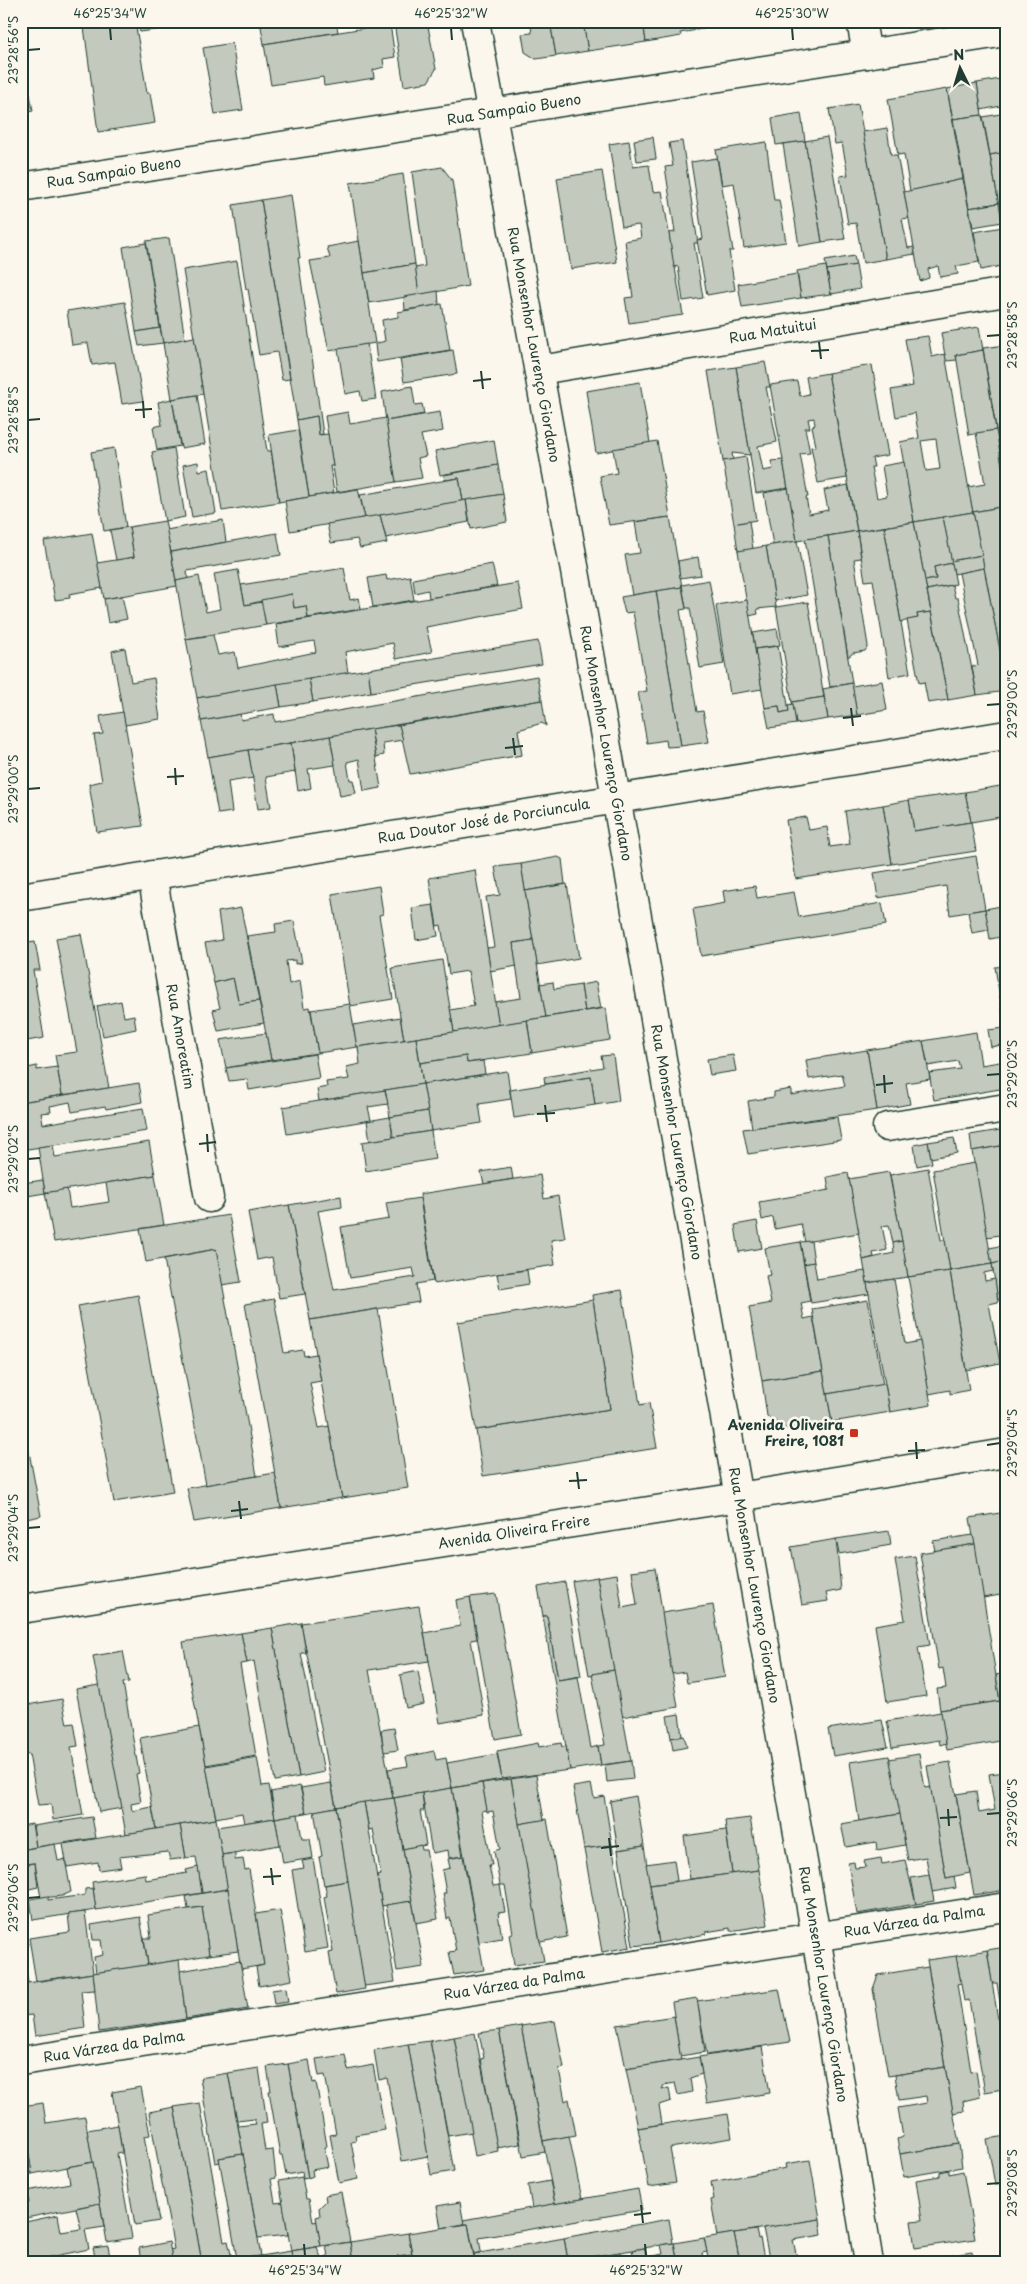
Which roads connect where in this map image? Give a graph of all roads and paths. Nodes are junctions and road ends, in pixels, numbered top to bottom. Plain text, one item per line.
1 (475, 21) edge
2 (861, 21) edge
3 (1006, 32) edge
4 (867, 54) junction
5 (493, 112) junction
6 (21, 187) edge
7 (1006, 292) edge
8 (540, 370) junction
9 (1006, 735) edge
10 (616, 798) junction
11 (152, 875) junction
12 (21, 897) edge
13 (1006, 1108) edge
14 (887, 1127) dead end
15 (209, 1198) dead end
16 (1006, 1453) edge
17 (739, 1497) junction
18 (21, 1609) edge
19 (1006, 1907) edge
20 (816, 1936) junction
21 (21, 2062) edge
22 (869, 2263) edge

1 - 5 street, Rua Monsenhor Lourenço Giordano
2 - 4 street
3 - 4 street, Rua Sampaio Bueno
4 - 5 street, Rua Sampaio Bueno
5 - 6 street, Rua Sampaio Bueno
5 - 8 street, Rua Monsenhor Lourenço Giordano
7 - 8 street, Rua Matuitui
8 - 10 street, Rua Monsenhor Lourenço Giordano
9 - 10 street, Rua Doutor José de Porciuncula
10 - 11 street, Rua Doutor José de Porciuncula
10 - 17 street, Rua Monsenhor Lourenço Giordano
11 - 12 street, Rua Doutor José de Porciuncula
11 - 15 street, Rua Amoreatim
13 - 14 street
16 - 17 street, Avenida Oliveira Freire
17 - 18 street, Avenida Oliveira Freire
17 - 20 street, Rua Monsenhor Lourenço Giordano
19 - 20 street, Rua Várzea da Palma
20 - 21 street, Rua Várzea da Palma
20 - 22 street, Rua Monsenhor Lourenço Giordano

